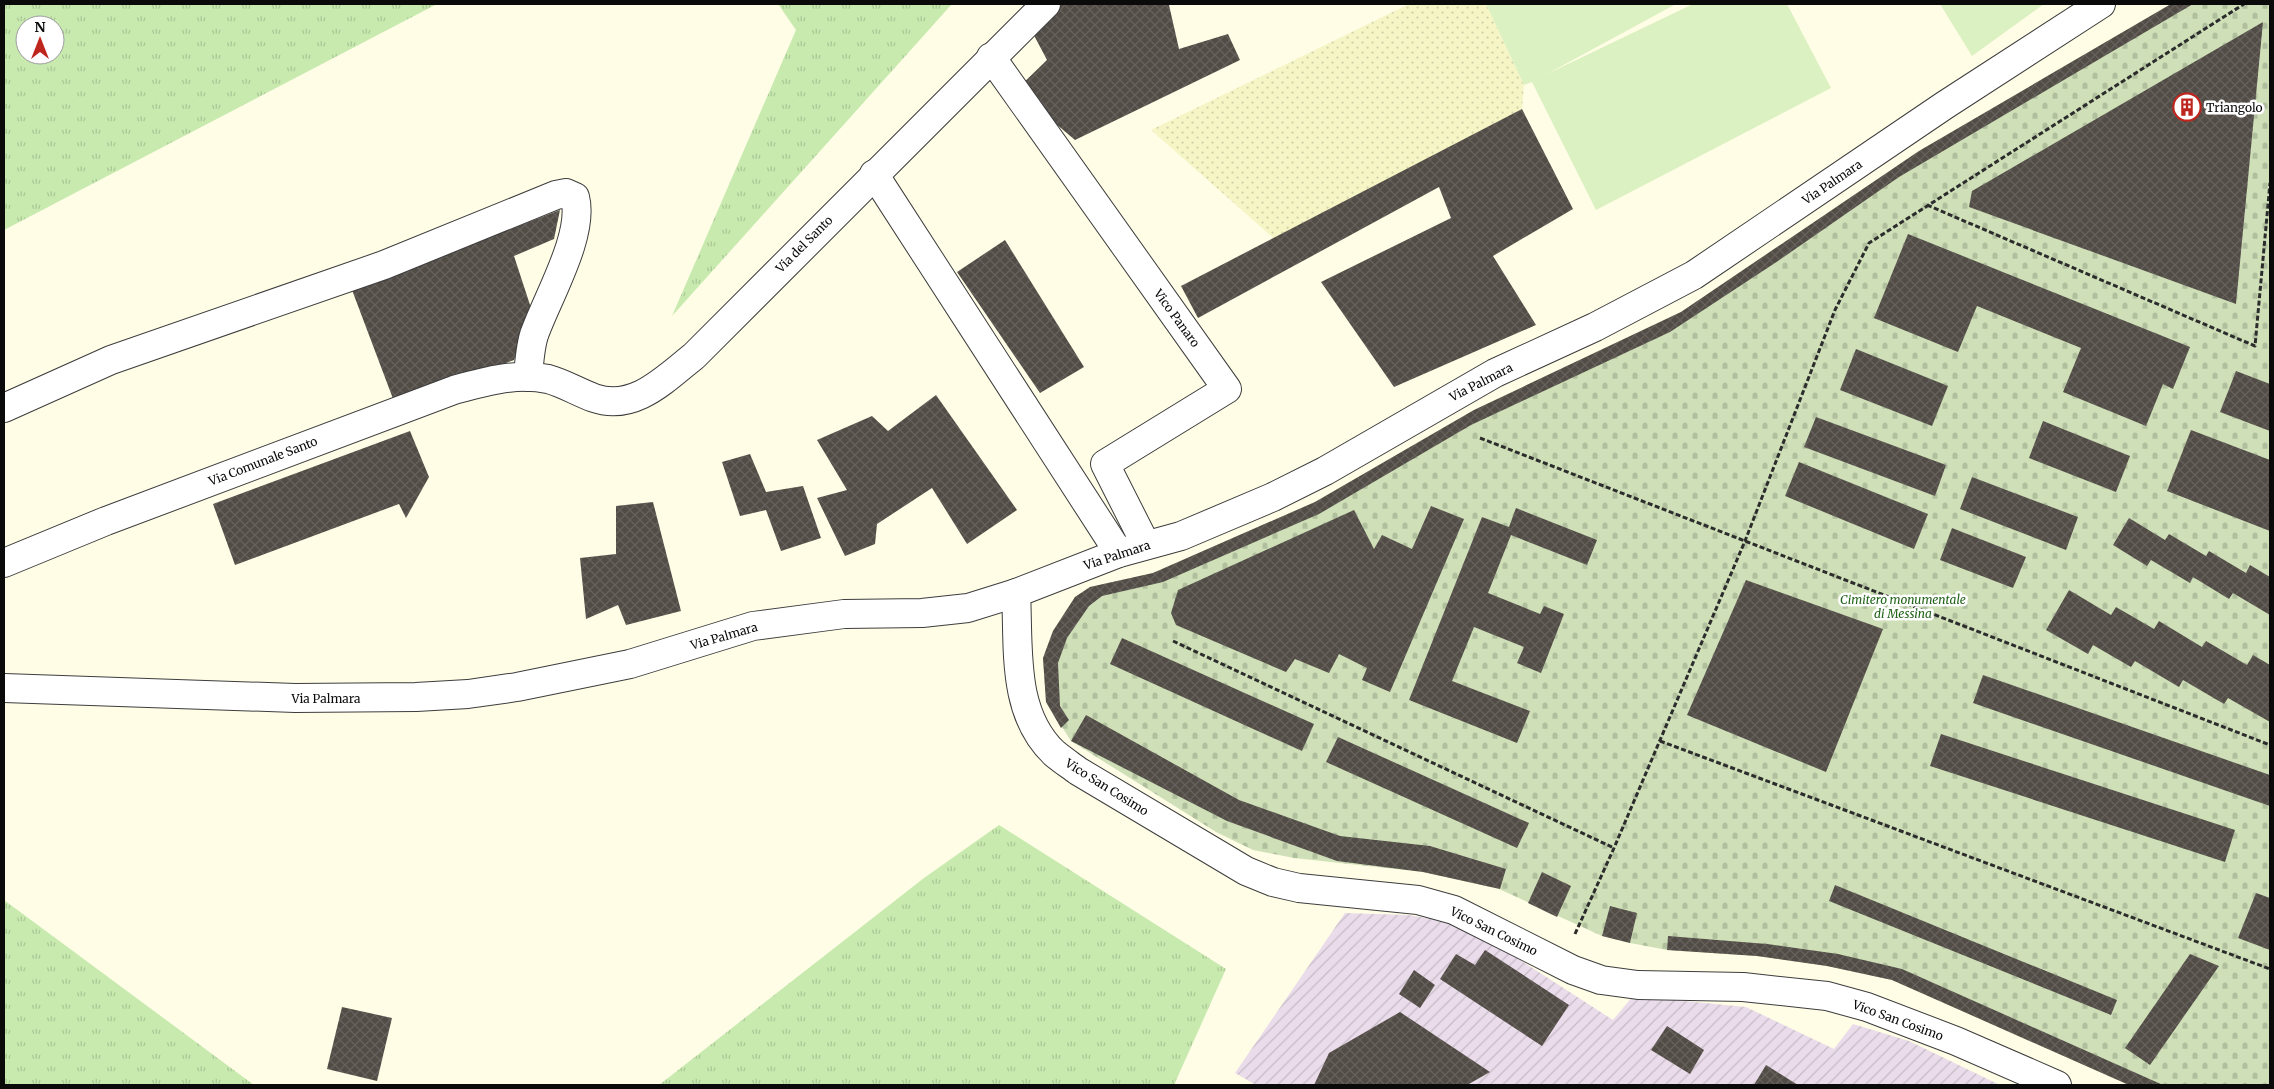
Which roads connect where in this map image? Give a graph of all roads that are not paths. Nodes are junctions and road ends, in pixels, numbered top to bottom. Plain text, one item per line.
1 (1046, 4) edge
2 (2101, 4) edge
3 (991, 57) junction
4 (874, 174) junction
5 (528, 376) junction
6 (4, 408) edge
7 (1146, 545) junction
8 (1119, 553) junction
9 (4, 563) edge
10 (1016, 593) junction
11 (4, 688) edge
12 (2057, 1085) edge

1 - 3 street, Via del Santo
2 - 7 street, Via Palmara
3 - 4 street, Via del Santo
3 - 7 street, Vico Panaro
4 - 5 street, Via del Santo
4 - 8 street
5 - 6 street
5 - 9 street, Via Comunale Santo
7 - 8 street, Via Palmara
8 - 10 street, Via Palmara
10 - 11 street, Via Palmara
10 - 12 street, Vico San Cosimo

